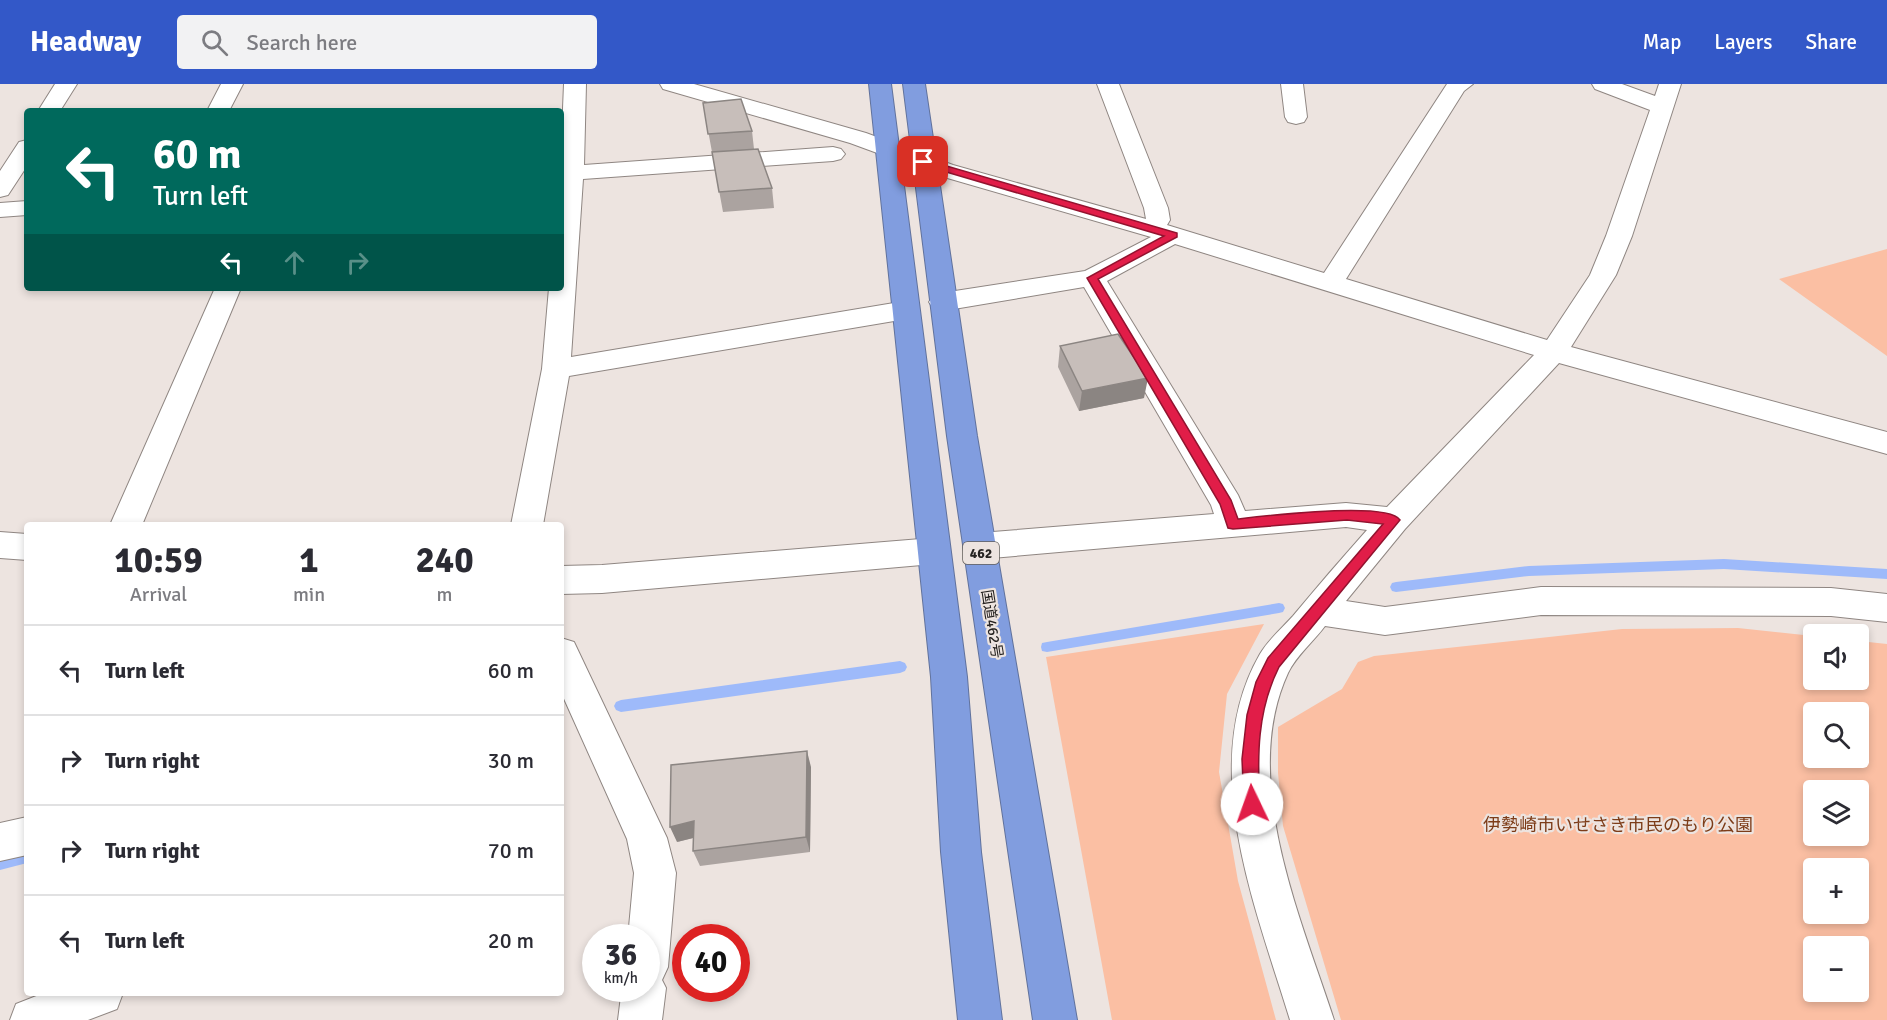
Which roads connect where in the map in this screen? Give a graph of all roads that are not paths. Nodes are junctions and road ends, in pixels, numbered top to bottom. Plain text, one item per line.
1 (66, 84) edge
2 (232, 84) edge
3 (575, 84) edge
4 (671, 84) edge
5 (880, 84) edge
6 (914, 84) edge
7 (1108, 84) edge
8 (1292, 84) edge
9 (1604, 84) edge
10 (1453, 85) edge
11 (1667, 96) edge
12 (51, 108) edge
13 (220, 108) edge
14 (1296, 117) dead end
15 (889, 148) junction
16 (24, 152) edge
17 (833, 154) dead end
18 (923, 162) junction
19 (566, 174) edge
20 (0, 190) edge
21 (24, 208) edge
22 (0, 210) edge
23 (564, 213) edge
24 (1163, 232) junction
25 (1092, 278) junction
26 (1331, 284) junction
27 (227, 291) edge
28 (560, 291) edge
29 (942, 302) junction
30 (906, 310) junction
31 (1554, 351) junction
32 (556, 369) junction
33 (1887, 443) edge
34 (1394, 520) junction
35 (127, 522) edge
36 (528, 522) edge
37 (1233, 524) junction
38 (0, 545) edge
39 (980, 546) junction
40 (24, 547) edge
41 (933, 551) junction
42 (564, 580) edge
43 (1887, 608) edge
44 (1317, 611) junction
45 (564, 659) edge
46 (24, 837) edge
47 (0, 842) edge
48 (650, 924) edge
49 (93, 996) edge
50 (642, 1002) edge
51 (32, 1020) edge
52 (640, 1020) edge
53 (980, 1020) edge
54 (1055, 1020) edge
55 (1312, 1020) edge

1 - 12 street
2 - 13 street
3 - 19 street
4 - 15 street
5 - 15 highway
6 - 18 highway, 国道462号 / 462
7 - 24 street
8 - 14 street
9 - 11 street
10 - 26 street
11 - 31 street
15 - 18 street
15 - 30 highway
16 - 20 street
17 - 19 street
18 - 24 street
18 - 29 highway, 国道462号 / 462
19 - 23 street
21 - 22 street
24 - 25 street
24 - 26 street
25 - 29 street
25 - 37 street
26 - 31 street
27 - 35 street
28 - 32 street
29 - 39 highway, 国道462号 / 462
30 - 32 street
30 - 41 highway
31 - 33 street
31 - 34 street
32 - 36 street
34 - 37 street
34 - 44 street
37 - 39 street
38 - 40 street
39 - 54 highway, 国道462号 / 462
41 - 42 street
41 - 53 highway
43 - 44 street
44 - 55 street
45 - 48 street
46 - 47 street
49 - 51 street
50 - 52 street

